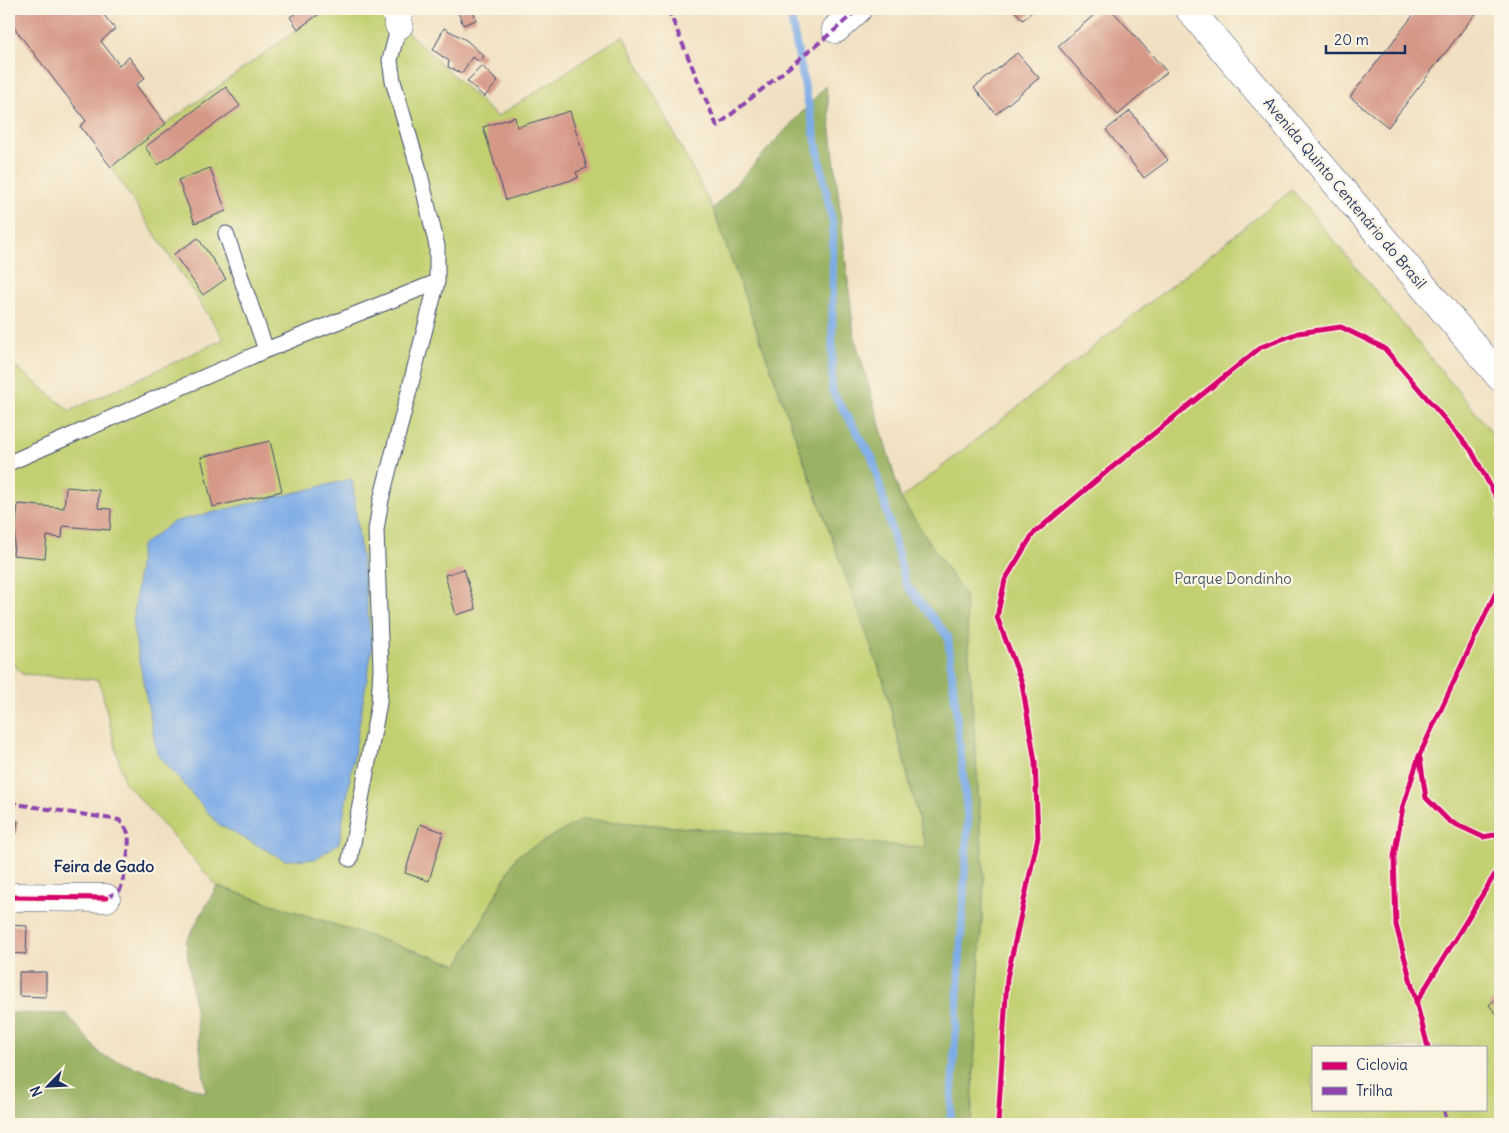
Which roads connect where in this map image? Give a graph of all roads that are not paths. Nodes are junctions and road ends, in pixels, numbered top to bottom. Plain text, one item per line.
1 (858, 9) edge
2 (1189, 9) edge
3 (397, 17) edge
4 (836, 29) dead end
5 (226, 234) dead end
6 (437, 282) junction
7 (266, 350) junction
8 (1500, 376) edge
9 (9, 463) edge
10 (350, 859) dead end
11 (9, 898) edge
12 (106, 898) dead end

1 - 4 main road
2 - 8 main road, Avenida Quinto Centenário do Brasil
3 - 6 lane
5 - 7 lane
6 - 7 lane
6 - 10 lane
7 - 9 lane
11 - 12 main road

